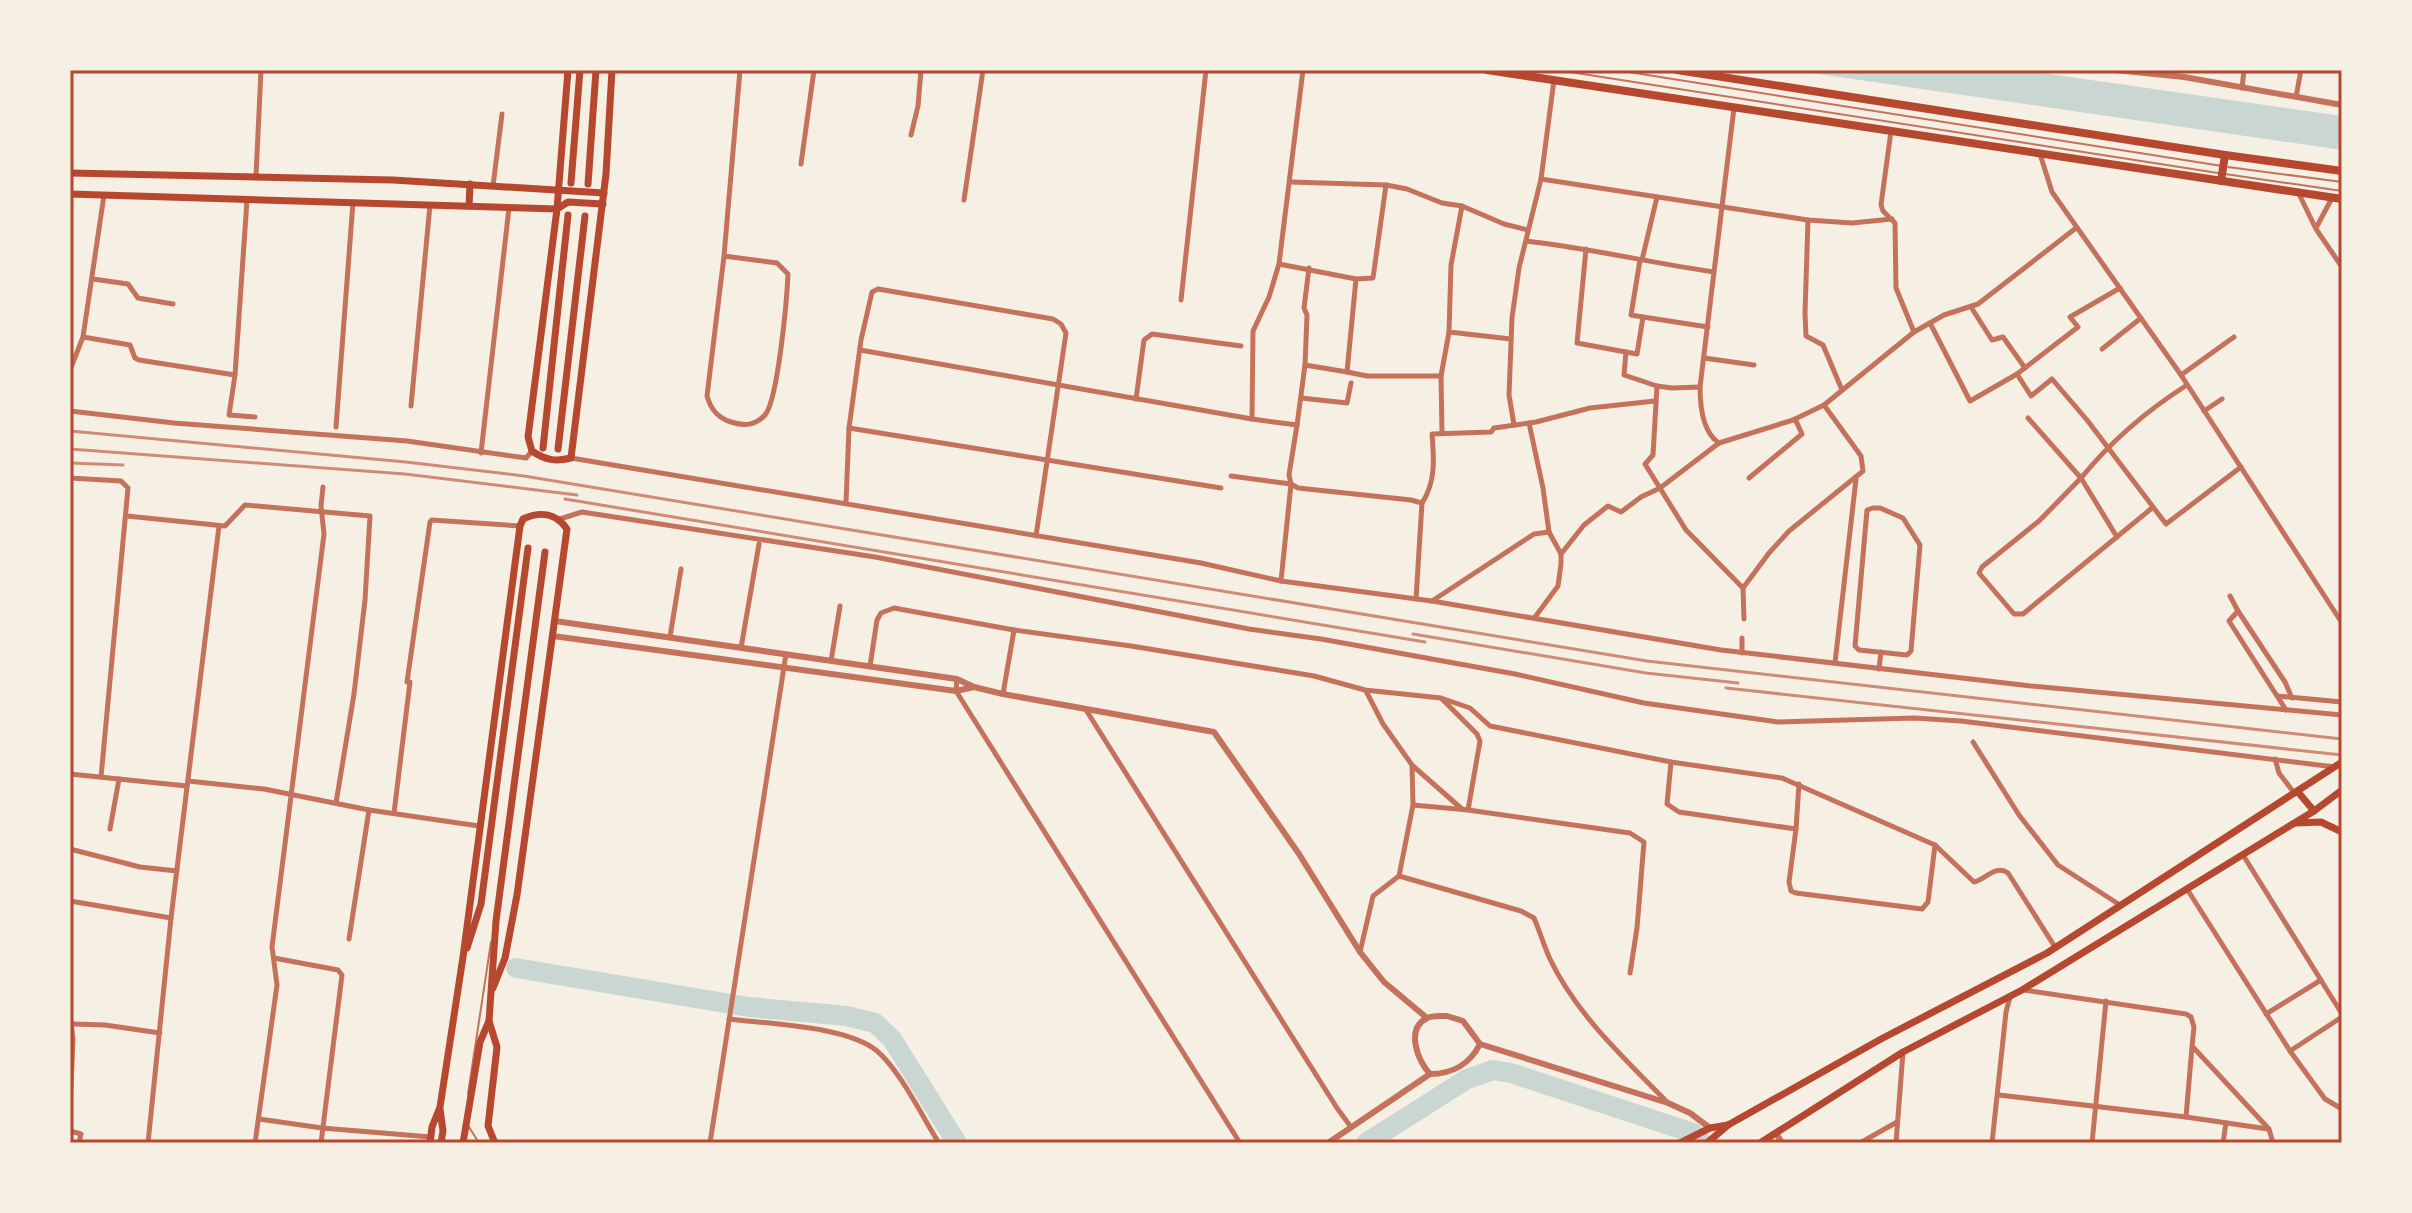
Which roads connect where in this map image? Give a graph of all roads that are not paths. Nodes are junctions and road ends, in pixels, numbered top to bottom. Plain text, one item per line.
1 (261, 70) edge
2 (568, 70) edge
3 (580, 70) edge
4 (596, 70) edge
5 (612, 70) edge
6 (740, 70) edge
7 (814, 70) edge
8 (921, 70) edge
9 (983, 70) edge
10 (1206, 70) edge
11 (1303, 70) edge
12 (1487, 70) edge
13 (1557, 70) edge
14 (1616, 70) edge
15 (1677, 70) edge
16 (2115, 70) edge
17 (2244, 70) edge
18 (2301, 70) edge
19 (2188, 74) edge
20 (1554, 80) junction
21 (2242, 88) junction
22 (2296, 97) junction
23 (2342, 105) edge
24 (1734, 107) junction
25 (502, 114) dead end
26 (1891, 131) junction
27 (911, 135) dead end
28 (2040, 154) junction
29 (2225, 155) junction
30 (801, 164) dead end
31 (2342, 171) edge
32 (70, 173) edge
33 (2222, 173) junction
34 (256, 176) junction
35 (1541, 179) junction
36 (1291, 182) junction
37 (2342, 182) edge
38 (571, 183) dead end
39 (470, 184) junction
40 (588, 184) dead end
41 (1386, 185) junction
42 (493, 186) junction
43 (558, 189) junction
44 (2342, 191) edge
45 (604, 193) junction
46 (70, 194) edge
47 (2299, 194) junction
48 (104, 195) junction
49 (1657, 197) junction
50 (2337, 199) edge
51 (247, 200) junction
52 (964, 200) dead end
53 (353, 202) junction
54 (603, 204) junction
55 (430, 205) junction
56 (469, 206) junction
57 (1462, 206) junction
58 (1721, 206) junction
59 (509, 208) junction
60 (557, 209) junction
61 (568, 215) dead end
62 (585, 216) dead end
63 (1892, 219) junction
64 (1808, 220) junction
65 (2076, 228) junction
66 (2316, 229) junction
67 (1528, 230) junction
68 (1526, 241) junction
69 (1586, 249) junction
70 (724, 256) junction
71 (1641, 260) junction
72 (1279, 264) junction
73 (2342, 267) edge
74 (1309, 268) junction
75 (1714, 272) junction
76 (93, 279) junction
77 (1356, 279) junction
78 (2120, 288) junction
79 (1181, 300) dead end
80 (173, 304) dead end
81 (1971, 307) junction
82 (1643, 317) junction
83 (2141, 318) junction
84 (1930, 323) junction
85 (1708, 327) junction
86 (1449, 332) junction
87 (1914, 332) junction
88 (83, 337) junction
89 (2234, 337) dead end
90 (1511, 339) junction
91 (1241, 346) dead end
92 (2102, 349) dead end
93 (860, 350) junction
94 (1626, 352) junction
95 (1704, 358) junction
96 (1305, 365) junction
97 (1754, 365) dead end
98 (2025, 368) junction
99 (70, 370) edge
100 (1347, 372) junction
101 (2017, 374) junction
102 (235, 375) junction
103 (2181, 375) junction
104 (1441, 376) junction
105 (1351, 383) dead end
106 (1058, 385) junction
107 (2187, 385) junction
108 (1657, 386) junction
109 (1700, 387) junction
110 (1842, 390) junction
111 (1301, 398) junction
112 (1136, 399) junction
113 (2222, 399) dead end
114 (1655, 401) junction
115 (1824, 405) junction
116 (411, 406) dead end
117 (70, 411) edge
118 (2204, 411) junction
119 (255, 417) dead end
120 (2028, 418) dead end
121 (1252, 419) junction
122 (1795, 419) junction
123 (1529, 423) junction
124 (1297, 425) junction
125 (1514, 425) junction
126 (336, 427) dead end
127 (849, 428) junction
128 (1442, 432) junction
129 (1719, 443) junction
130 (2106, 447) junction
131 (543, 448) dead end
132 (558, 449) dead end
133 (532, 451) junction
134 (481, 453) junction
135 (571, 458) junction
136 (1047, 461) junction
137 (2241, 467) junction
138 (1231, 476) dead end
139 (70, 478) edge
140 (1749, 478) dead end
141 (1856, 478) junction
142 (2081, 478) junction
143 (1291, 484) junction
144 (323, 487) dead end
145 (1221, 488) dead end
146 (1660, 488) junction
147 (846, 502) junction
148 (1422, 503) junction
149 (2152, 508) junction
150 (323, 512) junction
151 (127, 516) junction
152 (560, 519) junction
153 (219, 526) junction
154 (520, 526) junction
155 (1549, 532) junction
156 (1036, 536) junction
157 (2117, 537) junction
158 (759, 544) dead end
159 (528, 548) dead end
160 (545, 552) dead end
161 (1561, 554) junction
162 (681, 569) dead end
163 (1281, 581) junction
164 (1743, 588) junction
165 (2230, 596) dead end
166 (1416, 599) junction
167 (1432, 601) junction
168 (840, 606) dead end
169 (2238, 611) junction
170 (1535, 617) junction
171 (1744, 619) dead end
172 (555, 621) junction
173 (2342, 623) edge
174 (1014, 630) junction
175 (553, 636) junction
176 (670, 637) junction
177 (1742, 638) dead end
178 (741, 648) junction
179 (1881, 652) junction
180 (1742, 653) junction
181 (786, 654) junction
182 (831, 661) junction
183 (1835, 663) junction
184 (870, 666) junction
185 (784, 668) junction
186 (1879, 669) junction
187 (957, 679) junction
188 (974, 687) junction
189 (1365, 690) junction
190 (956, 691) junction
191 (1003, 694) junction
192 (2277, 696) junction
193 (1441, 698) junction
194 (2292, 698) junction
195 (2342, 702) edge
196 (2332, 703) junction
197 (1086, 710) junction
198 (2286, 710) junction
199 (2331, 714) junction
200 (2342, 715) edge
201 (1490, 726) junction
202 (1477, 734) junction
203 (1973, 742) dead end
204 (2275, 759) junction
205 (1671, 762) junction
206 (2338, 764) edge
207 (1412, 765) junction
208 (70, 774) edge
209 (101, 777) junction
210 (119, 779) junction
211 (187, 783) junction
212 (1799, 784) junction
213 (2342, 790) edge
214 (2297, 793) junction
215 (292, 794) junction
216 (336, 803) junction
217 (1413, 805) junction
218 (369, 810) junction
219 (1465, 810) junction
220 (2314, 811) junction
221 (394, 813) junction
222 (2294, 824) junction
223 (479, 826) junction
224 (110, 829) dead end
225 (1796, 829) junction
226 (2342, 832) edge
227 (1935, 845) junction
228 (70, 849) edge
229 (2243, 855) junction
230 (177, 871) junction
231 (1399, 876) junction
232 (2186, 888) junction
233 (70, 902) edge
234 (2120, 905) junction
235 (171, 918) junction
236 (496, 921) junction
237 (349, 939) dead end
238 (2055, 947) junction
239 (1360, 952) junction
240 (463, 957) junction
241 (274, 958) junction
242 (1630, 973) dead end
243 (2321, 980) junction
244 (493, 988) junction
245 (2022, 990) junction
246 (2011, 996) junction
247 (2106, 1001) junction
248 (70, 1013) edge
249 (2266, 1014) junction
250 (2342, 1016) edge
251 (1427, 1018) junction
252 (729, 1019) junction
253 (489, 1021) junction
254 (73, 1024) junction
255 (160, 1033) junction
256 (1480, 1044) junction
257 (2192, 1046) junction
258 (2290, 1051) junction
259 (1903, 1052) junction
260 (1430, 1074) junction
261 (1999, 1095) junction
262 (1668, 1103) junction
263 (2096, 1105) junction
264 (440, 1107) junction
265 (70, 1109) edge
266 (2342, 1109) edge
267 (2186, 1117) junction
268 (259, 1119) junction
269 (467, 1121) junction
270 (1898, 1121) junction
271 (2226, 1123) junction
272 (1728, 1125) junction
273 (322, 1128) junction
274 (1352, 1128) junction
275 (1710, 1128) junction
276 (2269, 1129) junction
277 (70, 1131) edge
278 (1776, 1133) junction
279 (430, 1140) edge
280 (1681, 1142) edge
281 (79, 1143) edge
282 (148, 1143) edge
283 (255, 1143) edge
284 (321, 1143) edge
285 (441, 1143) edge
286 (463, 1143) edge
287 (479, 1143) edge
288 (495, 1143) edge
289 (710, 1143) edge
290 (939, 1143) edge
291 (1240, 1143) edge
292 (1328, 1143) edge
293 (1708, 1143) edge
294 (1760, 1143) edge
295 (1782, 1143) edge
296 (1860, 1143) edge
297 (1896, 1143) edge
298 (1992, 1143) edge
299 (2092, 1143) edge
300 (2223, 1143) edge
301 (2273, 1143) edge

1 - 34 street
2 - 43 main road
3 - 38 main road
4 - 40 main road
5 - 45 main road
6 - 70 street
7 - 30 street
8 - 27 street
9 - 52 street
10 - 79 street
11 - 36 street
12 - 20 main road
13 - 33 lane
14 - 33 lane
15 - 29 main road
16 - 19 street
17 - 21 street
18 - 22 street
19 - 21 street
20 - 24 main road
20 - 35 street
21 - 22 street
22 - 23 street
24 - 26 main road
24 - 58 street
25 - 42 street
26 - 28 main road
26 - 63 street
28 - 33 main road
28 - 65 street
29 - 31 main road
29 - 33 main road
32 - 34 main road
33 - 37 lane
33 - 44 lane
33 - 47 main road
34 - 39 main road
35 - 49 street
35 - 67 street
36 - 41 street
36 - 72 street
39 - 42 main road
39 - 56 main road
41 - 57 street
41 - 77 street
42 - 43 main road
43 - 45 main road
43 - 60 main road
45 - 54 main road
46 - 48 main road
47 - 50 main road
47 - 66 street
48 - 51 main road
48 - 76 street
49 - 58 street
49 - 71 street
50 - 66 street
51 - 53 main road
51 - 102 street
53 - 55 main road
53 - 126 street
54 - 60 main road
54 - 135 main road
55 - 56 main road
55 - 116 street
56 - 59 main road
57 - 67 street
57 - 86 street
58 - 64 street
58 - 75 street
59 - 60 main road
59 - 134 street
60 - 133 main road
61 - 131 main road
62 - 132 main road
63 - 64 street
63 - 87 street
64 - 110 street
65 - 78 street
65 - 81 street
66 - 73 street
67 - 68 street
68 - 69 street
68 - 90 street
69 - 71 street
69 - 94 street
70 - 70 street
71 - 75 street
71 - 82 street
72 - 74 street
72 - 121 street
74 - 77 street
74 - 96 street
75 - 85 street
76 - 80 street
76 - 88 street
77 - 100 street
78 - 83 street
78 - 98 street
81 - 84 street
81 - 98 street
82 - 85 street
82 - 94 street
83 - 92 street
83 - 103 street
84 - 87 street
84 - 101 street
85 - 95 street
86 - 90 street
86 - 104 street
87 - 110 street
88 - 99 street
88 - 102 street
89 - 103 street
90 - 125 street
91 - 112 street
93 - 106 street
93 - 106 street
93 - 127 street
94 - 108 street
95 - 97 street
95 - 109 street
96 - 100 street
96 - 111 street
98 - 101 street
100 - 104 street
101 - 130 street
102 - 119 street
103 - 107 street
104 - 128 street
105 - 111 street
106 - 112 street
106 - 136 street
107 - 118 street
107 - 130 street
108 - 109 street
108 - 114 street
109 - 129 street
110 - 115 street
111 - 124 street
112 - 121 street
113 - 118 street
114 - 123 street
114 - 146 street
115 - 122 street
115 - 141 street
117 - 134 street
118 - 137 street
120 - 142 street
121 - 124 street
122 - 129 street
122 - 140 street
123 - 125 street
123 - 155 street
124 - 143 street
125 - 128 street
127 - 136 street
127 - 147 street
128 - 148 street
129 - 146 street
130 - 142 street
130 - 149 street
133 - 134 street
133 - 135 main road
135 - 147 street
136 - 145 street
136 - 156 street
137 - 149 street
137 - 173 street
138 - 143 street
139 - 151 street
141 - 164 street
141 - 183 street
142 - 157 street
142 - 157 street
143 - 148 street
143 - 163 street
144 - 150 street
146 - 161 street
146 - 164 street
147 - 156 street
148 - 166 street
149 - 157 street
150 - 153 street
150 - 215 street
150 - 216 street
151 - 153 street
151 - 209 street
152 - 154 main road
152 - 172 main road
152 - 204 street
153 - 211 street
154 - 221 street
154 - 223 main road
155 - 161 street
155 - 167 street
156 - 163 street
158 - 178 street
159 - 240 main road
160 - 236 main road
161 - 170 street
162 - 176 street
163 - 166 street
164 - 171 street
165 - 169 street
166 - 167 street
167 - 170 street
168 - 182 street
169 - 192 street
169 - 194 street
170 - 180 street
172 - 175 main road
172 - 176 street
174 - 184 street
174 - 189 street
174 - 191 street
175 - 185 street
175 - 244 main road
176 - 178 street
177 - 180 street
178 - 181 street
179 - 179 street
179 - 186 street
180 - 183 street
181 - 182 street
181 - 185 street
182 - 184 street
183 - 186 street
184 - 187 street
185 - 190 street
185 - 252 street
186 - 198 street
187 - 188 street
187 - 190 street
188 - 190 street
188 - 191 street
189 - 193 street
189 - 207 street
190 - 291 street
191 - 197 street
192 - 194 street
192 - 198 street
193 - 201 street
193 - 202 street
194 - 196 street
195 - 196 street
196 - 199 street
197 - 239 street
197 - 274 street
198 - 199 street
199 - 200 street
201 - 202 street
201 - 205 street
202 - 219 street
203 - 234 street
204 - 206 street
204 - 214 street
205 - 212 street
205 - 225 street
206 - 214 main road
207 - 217 street
207 - 219 street
208 - 209 street
209 - 210 street
210 - 211 street
210 - 224 street
211 - 215 street
211 - 230 street
212 - 225 street
212 - 227 street
213 - 220 main road
214 - 220 main road
214 - 234 main road
215 - 216 street
215 - 241 street
216 - 218 street
217 - 219 street
217 - 231 street
218 - 221 street
218 - 237 street
219 - 242 street
220 - 222 main road
221 - 223 street
222 - 226 main road
222 - 229 main road
223 - 240 main road
225 - 227 street
227 - 238 street
228 - 230 street
229 - 232 main road
229 - 243 street
230 - 235 street
231 - 239 street
231 - 262 street
232 - 245 main road
232 - 249 street
233 - 235 street
234 - 238 main road
235 - 255 street
236 - 244 main road
236 - 269 lane
238 - 272 main road
239 - 251 street
240 - 264 main road
241 - 268 street
241 - 273 street
243 - 249 street
243 - 250 street
244 - 253 main road
245 - 246 main road
245 - 247 street
246 - 259 main road
246 - 261 street
247 - 257 street
247 - 263 street
248 - 254 street
249 - 258 street
250 - 258 street
251 - 256 street
251 - 260 street
252 - 289 street
252 - 290 street
253 - 269 main road
253 - 288 main road
254 - 255 street
254 - 265 street
255 - 282 street
256 - 260 street
256 - 262 street
257 - 267 street
257 - 276 street
258 - 266 street
259 - 270 street
259 - 278 main road
260 - 274 street
261 - 263 street
261 - 298 street
262 - 275 street
263 - 267 street
263 - 299 street
264 - 279 main road
264 - 285 main road
267 - 271 street
268 - 273 street
268 - 283 street
269 - 286 main road
269 - 287 lane
270 - 296 street
270 - 297 street
271 - 276 street
271 - 300 street
272 - 275 main road
272 - 293 main road
273 - 279 street
273 - 284 street
274 - 292 street
275 - 280 main road
276 - 301 street
277 - 281 street
278 - 294 main road
278 - 295 street

